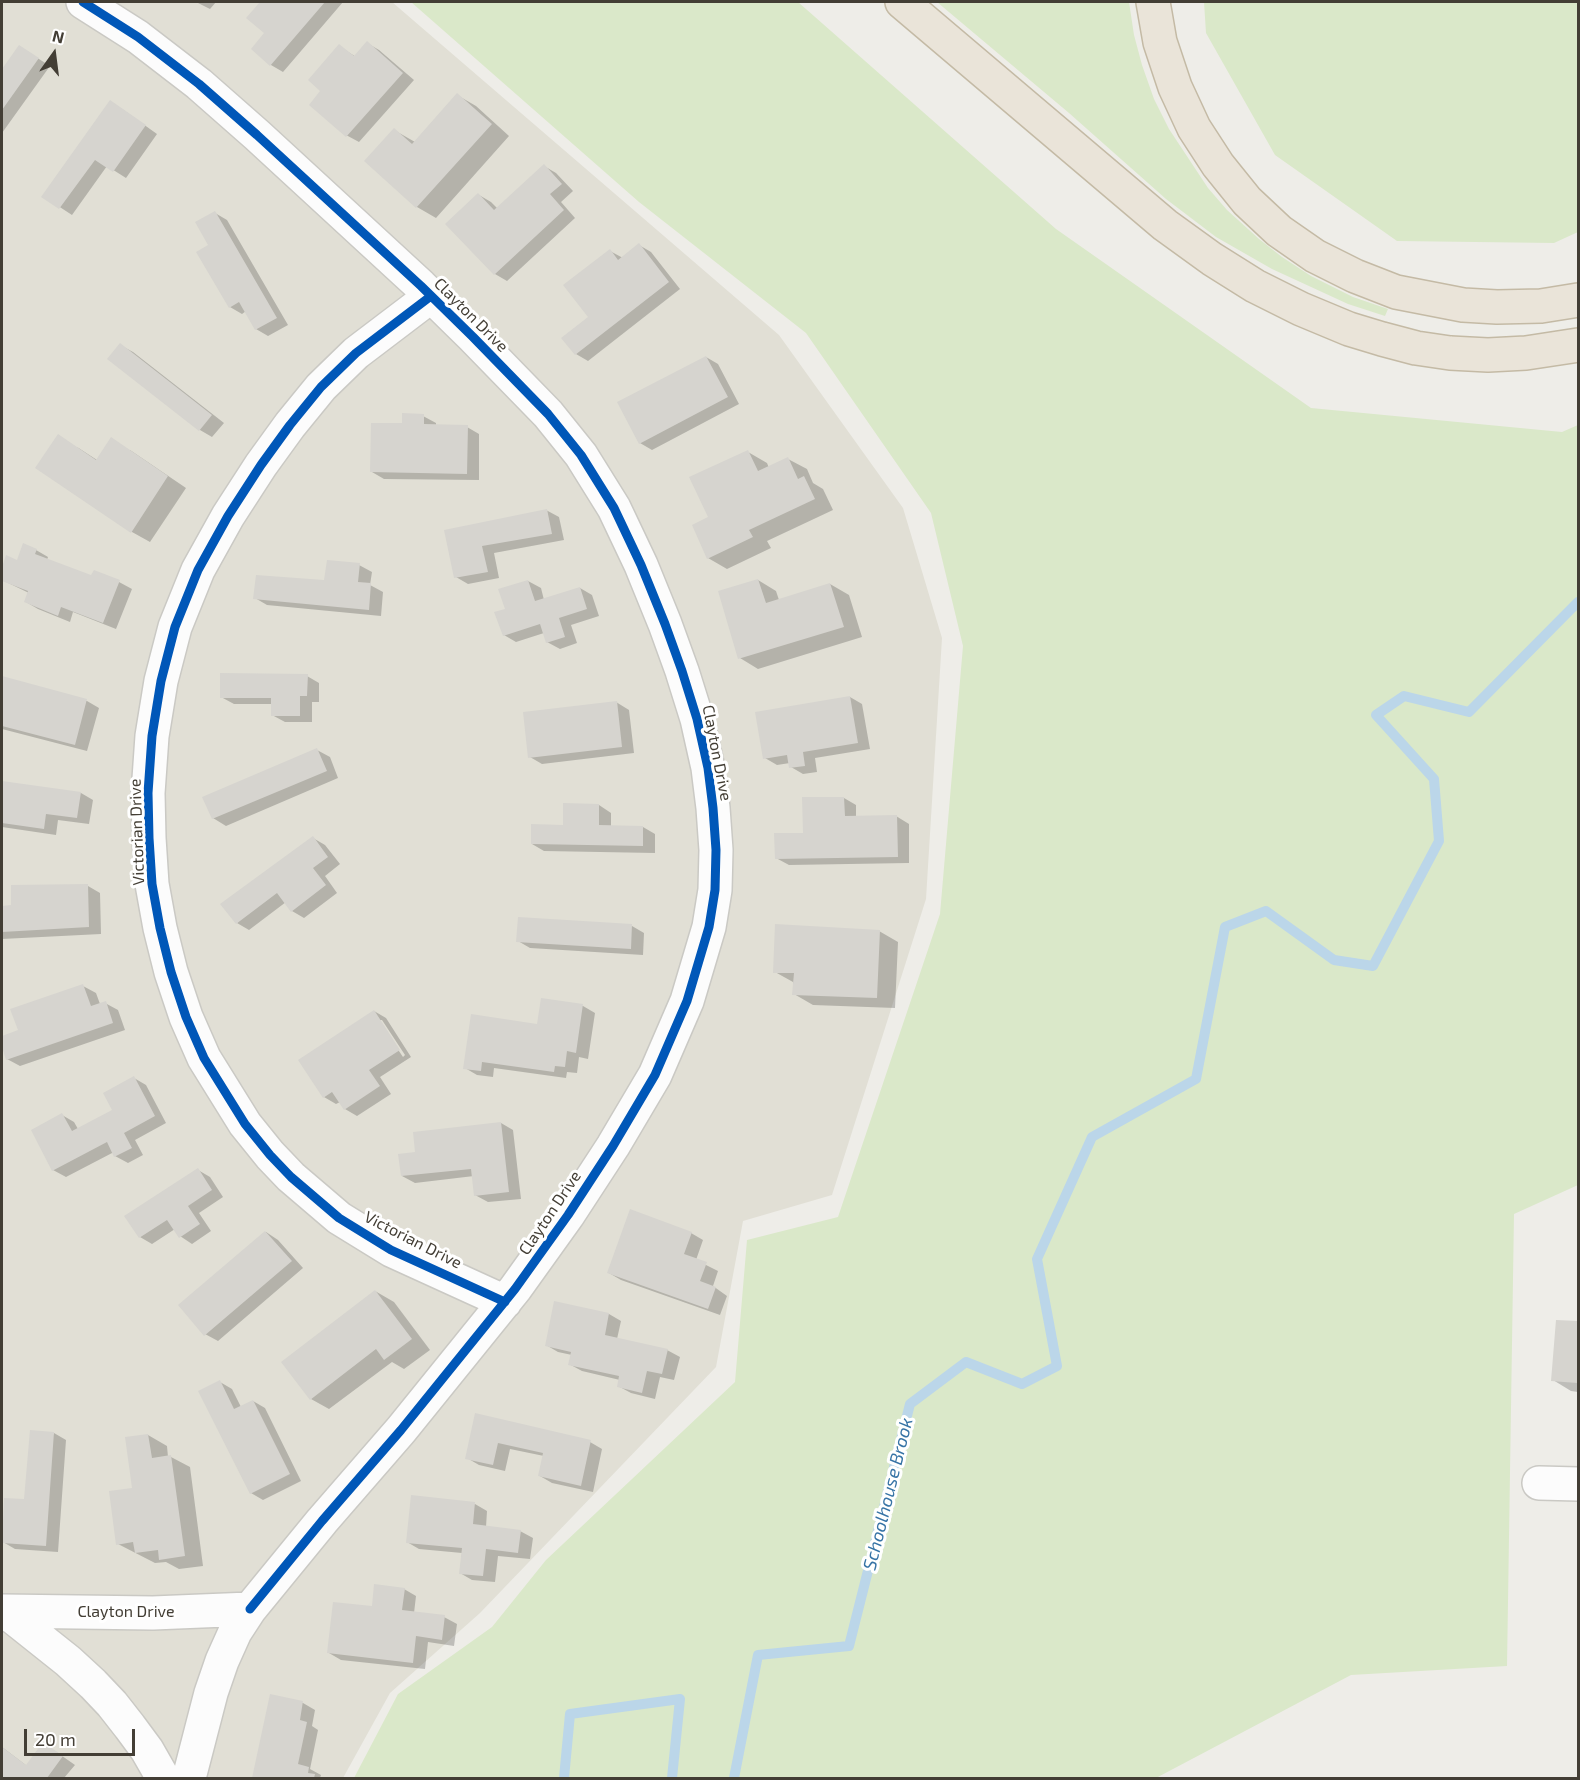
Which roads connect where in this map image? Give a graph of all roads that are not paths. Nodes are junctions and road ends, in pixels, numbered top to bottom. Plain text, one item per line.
1 (83, 2) edge
2 (902, 2) edge
3 (1153, 2) edge
4 (431, 296) junction
5 (1578, 300) edge
6 (1578, 345) edge
7 (504, 1302) junction
8 (1539, 1483) dead end
9 (1578, 1484) edge
10 (250, 1609) junction
11 (2, 1611) edge
12 (163, 1779) edge
13 (189, 1779) edge

1 - 4 street, Clayton Drive
2 - 6 highway
3 - 5 highway
4 - 7 street, Clayton Drive
4 - 7 street, Victorian Drive
7 - 10 street, Clayton Drive
8 - 9 street
10 - 11 street, Clayton Drive
10 - 13 street, Clayton Drive
11 - 12 street, Clayton Drive

